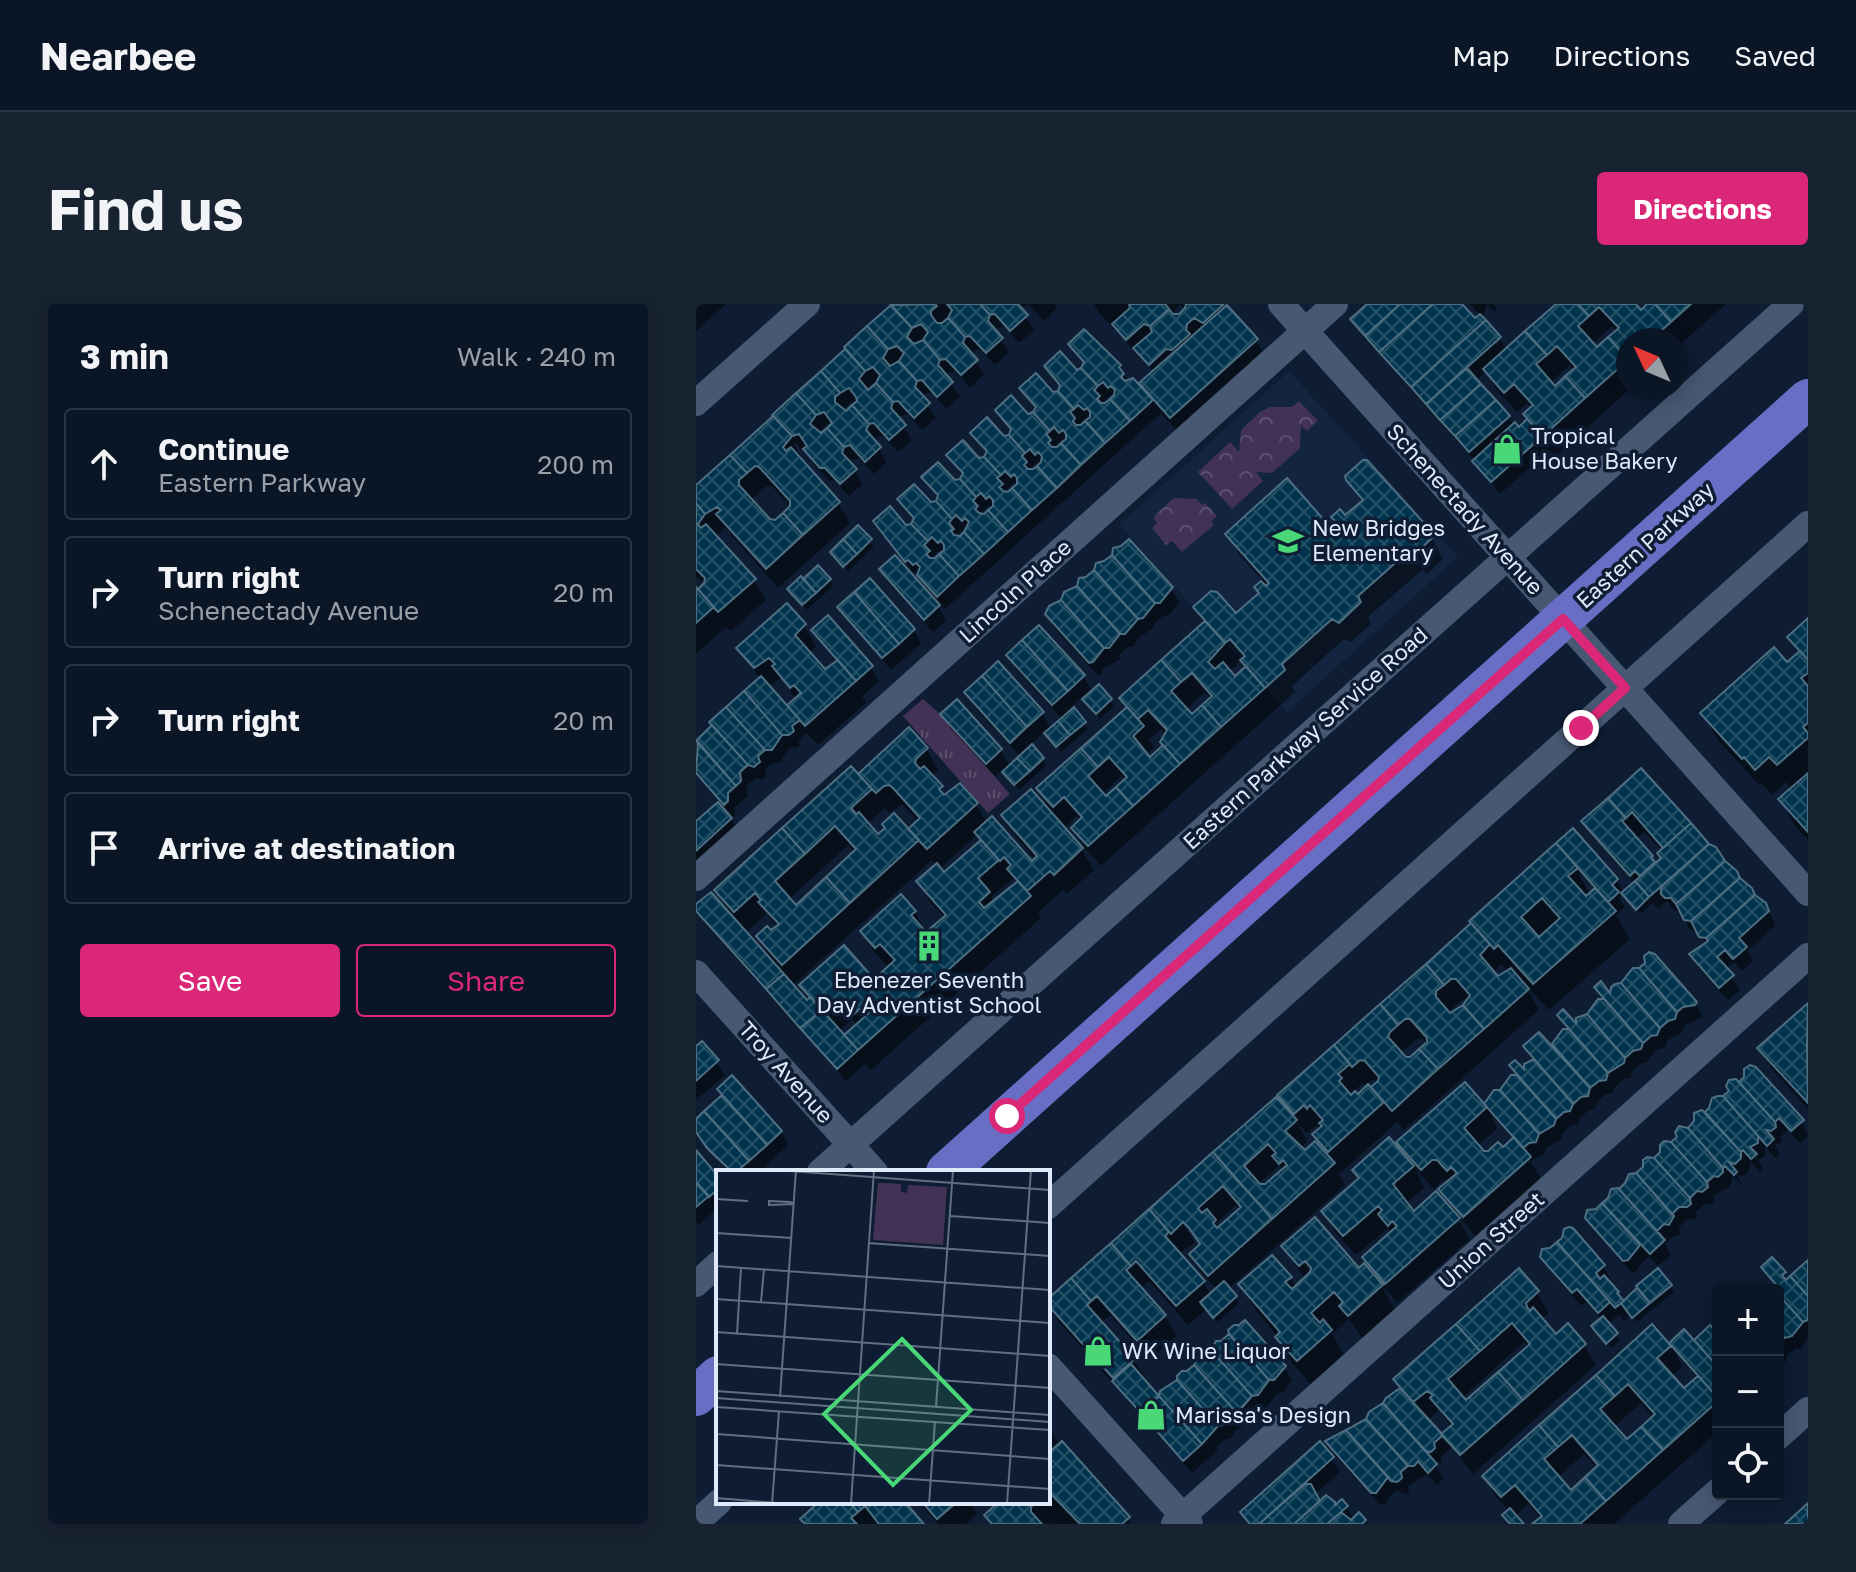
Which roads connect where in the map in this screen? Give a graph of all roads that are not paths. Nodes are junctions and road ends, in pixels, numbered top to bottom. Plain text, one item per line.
1 (807, 304) edge
2 (1281, 304) edge
3 (1335, 304) edge
4 (1791, 304) edge
5 (1305, 331) junction
6 (1808, 399) edge
7 (696, 403) edge
8 (1808, 524) edge
9 (1508, 556) junction
10 (1563, 619) junction
11 (1625, 688) junction
12 (696, 878) edge
13 (1808, 893) edge
14 (1808, 956) edge
15 (696, 973) edge
16 (851, 1145) junction
17 (822, 1170) edge
18 (873, 1170) edge
19 (948, 1170) edge
20 (1050, 1204) edge
21 (716, 1266) edge
22 (696, 1284) edge
23 (1050, 1368) edge
24 (716, 1378) edge
25 (696, 1396) edge
26 (1808, 1410) edge
27 (1784, 1432) edge
28 (1712, 1496) edge
29 (717, 1504) edge
30 (1182, 1521) edge
31 (696, 1523) edge
32 (1681, 1524) edge

1 - 7 street
2 - 5 street, Schenectady Avenue
3 - 5 street, Lincoln Place
4 - 9 street, Eastern Parkway Service Road
5 - 9 street, Schenectady Avenue
5 - 12 street, Lincoln Place
6 - 10 main road, Eastern Parkway
8 - 11 street
9 - 10 street, Schenectady Avenue
9 - 16 street, Eastern Parkway Service Road
10 - 11 street, Schenectady Avenue
10 - 19 main road, Eastern Parkway
11 - 13 street, Schenectady Avenue
11 - 20 street
14 - 30 street, Union Street
15 - 16 street, Troy Avenue
16 - 17 street, Eastern Parkway Service Road
16 - 18 street, Troy Avenue
21 - 22 street
23 - 30 street
24 - 25 main road
26 - 27 street
28 - 32 street
29 - 31 street

